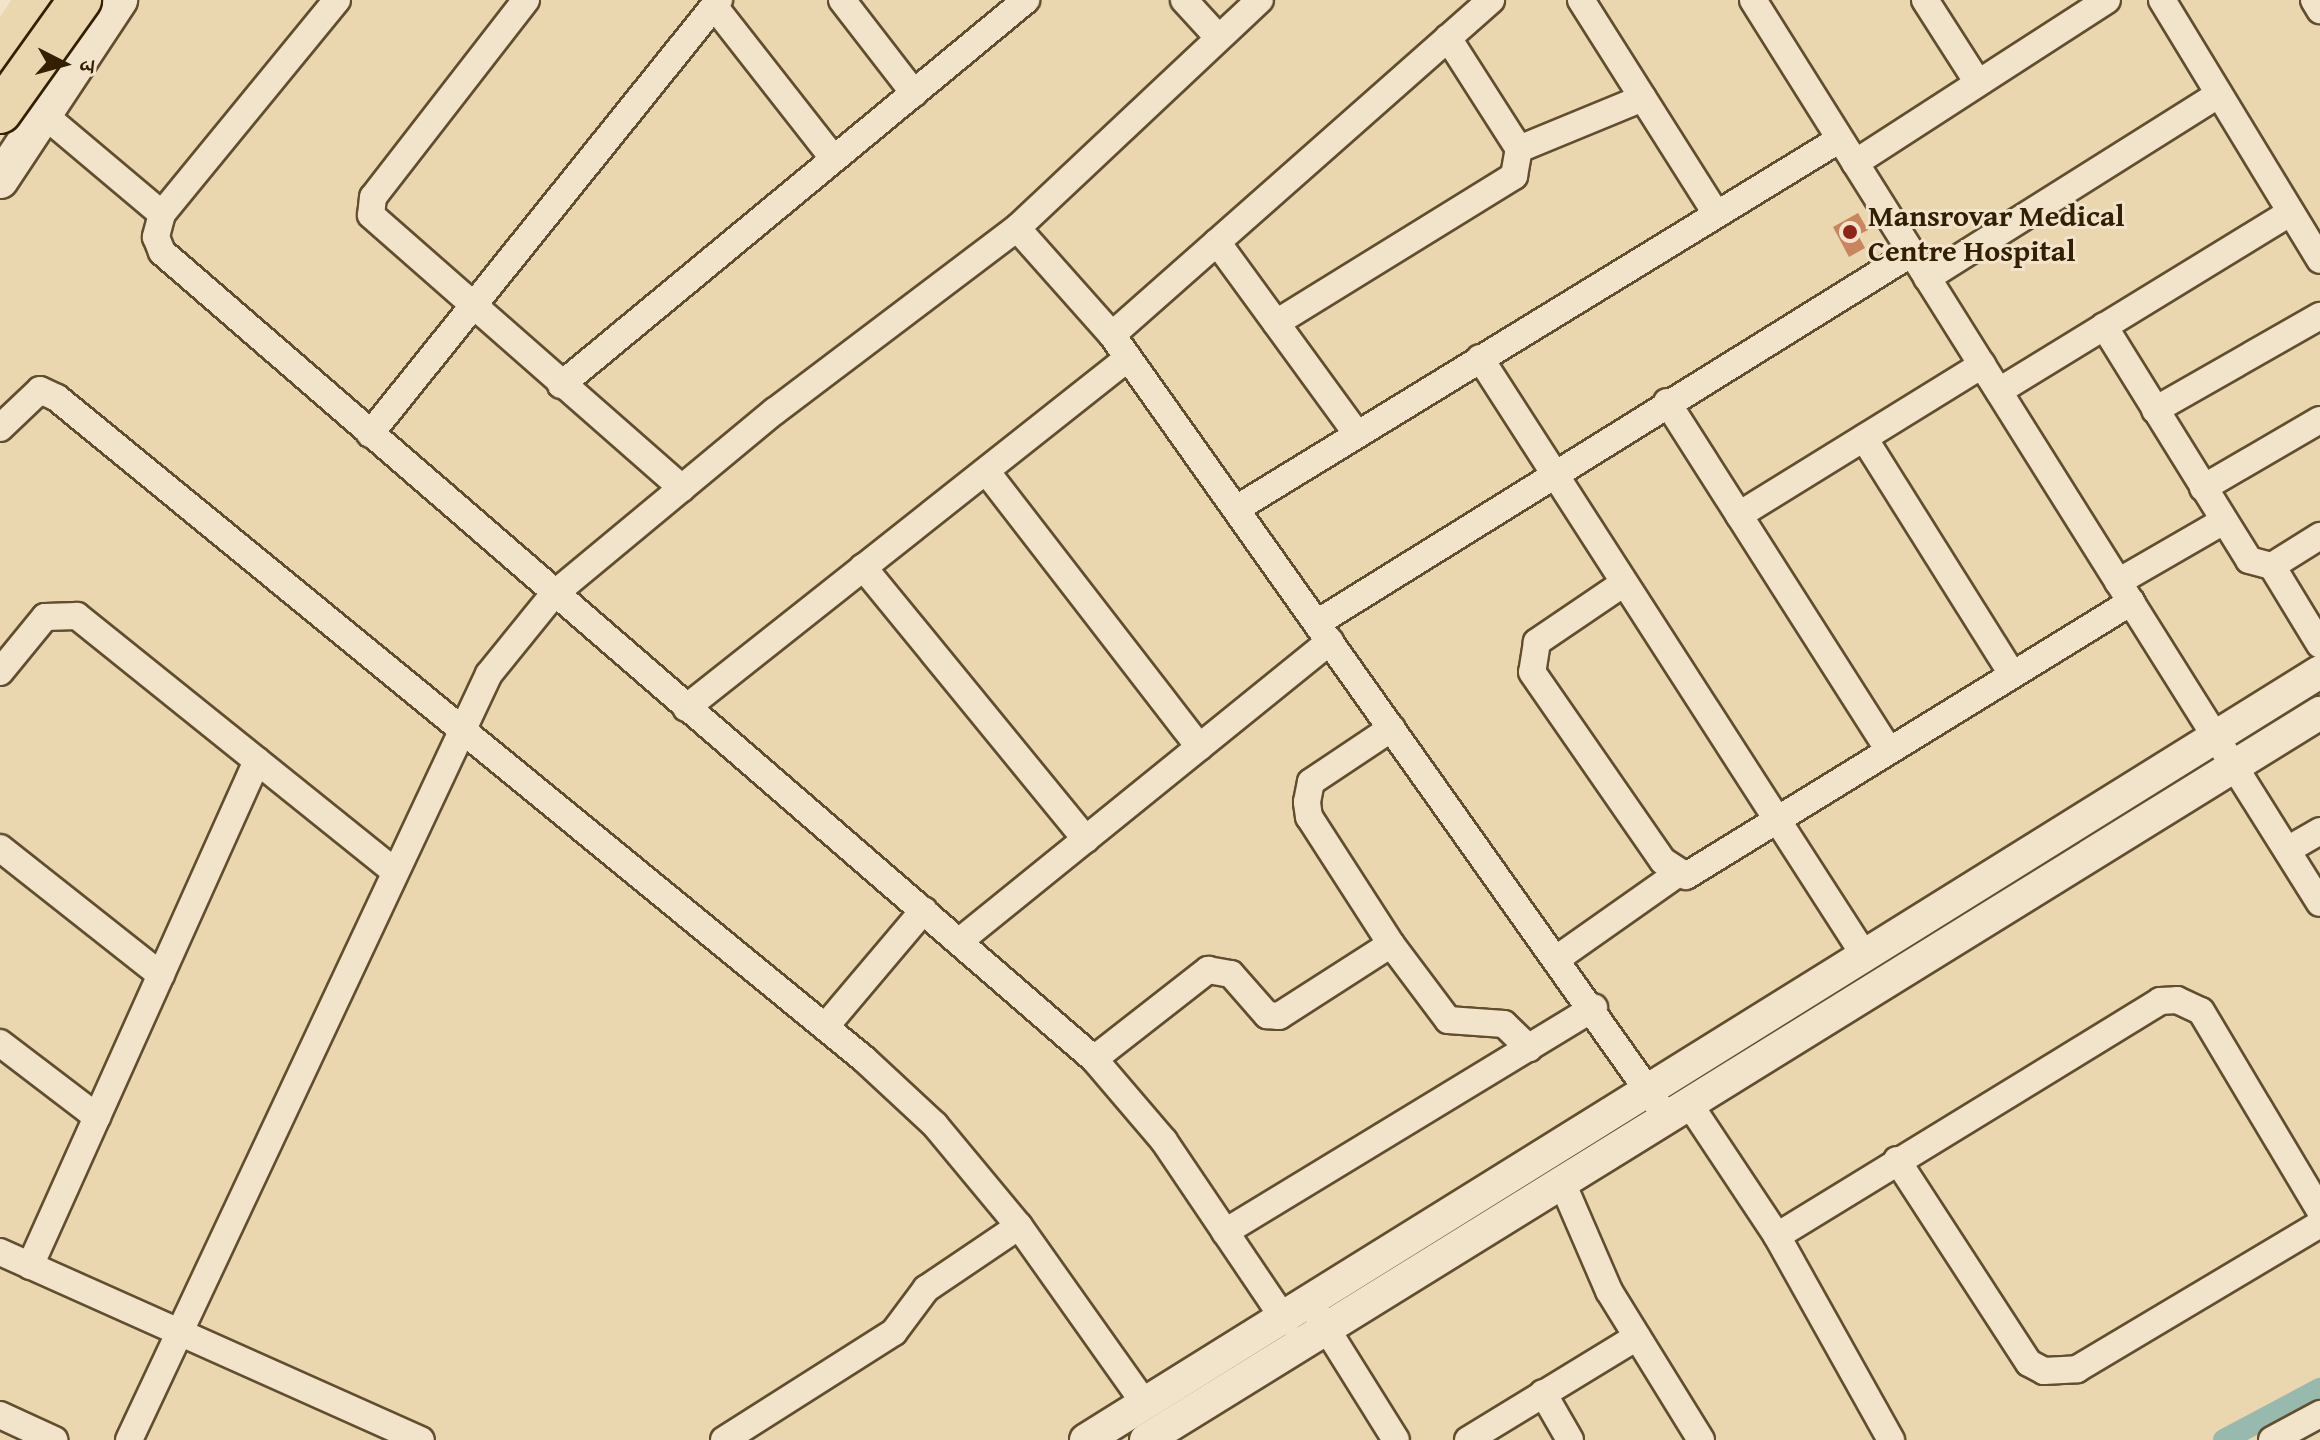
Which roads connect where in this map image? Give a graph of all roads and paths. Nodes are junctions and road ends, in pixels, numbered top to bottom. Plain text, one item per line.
1 (37, 0) edge
2 (80, 0) edge
3 (119, 0) edge
4 (337, 0) edge
5 (526, 0) edge
6 (842, 0) edge
7 (1026, 0) edge
8 (1184, 0) edge
9 (1260, 0) edge
10 (1491, 0) edge
11 (1581, 0) edge
12 (1753, 0) edge
13 (1925, 0) edge
14 (2107, 0) edge
15 (2162, 0) edge
16 (2314, 0) edge
17 (716, 3) edge
18 (2320, 10) edge
19 (1217, 36) junction
20 (1448, 38) junction
21 (0, 54) edge
22 (0, 79) edge
23 (1978, 83) junction
24 (914, 93) junction
25 (2219, 94) junction
26 (1643, 98) junction
27 (0, 112) edge
28 (45, 116) junction
29 (1840, 139) junction
30 (1519, 149) junction
31 (834, 159) junction
32 (1855, 163) junction
33 (0, 180) edge
34 (1715, 212) junction
35 (2291, 212) junction
36 (162, 214) junction
37 (1017, 228) junction
38 (1217, 242) junction
39 (1912, 253) junction
40 (2320, 260) edge
41 (1927, 278) junction
42 (469, 305) junction
43 (2320, 316) edge
44 (1276, 323) junction
45 (2104, 326) junction
46 (1112, 335) junction
47 (1128, 358) junction
48 (1480, 358) junction
49 (1982, 365) junction
50 (561, 385) junction
51 (1999, 391) junction
52 (1667, 402) junction
53 (2155, 410) junction
54 (2320, 420) edge
55 (0, 428) edge
56 (370, 434) junction
57 (1357, 434) junction
58 (1864, 438) junction
59 (986, 471) junction
60 (1551, 475) junction
61 (682, 488) junction
62 (2203, 488) junction
63 (1236, 509) junction
64 (1739, 515) junction
65 (2222, 522) junction
66 (2320, 536) edge
67 (2272, 566) junction
68 (863, 567) junction
69 (1621, 585) junction
70 (2125, 592) junction
71 (553, 595) junction
72 (1323, 632) junction
73 (2320, 645) edge
74 (0, 672) edge
75 (2320, 672) edge
76 (2012, 674) junction
77 (686, 708) junction
78 (2320, 713) edge
79 (459, 726) junction
80 (1392, 728) junction
81 (2217, 736) junction
82 (1199, 747) junction
83 (1888, 749) junction
84 (257, 761) junction
85 (2237, 764) junction
86 (1772, 821) junction
87 (2320, 831) edge
88 (1086, 839) junction
89 (0, 848) edge
90 (2289, 849) junction
91 (393, 870) junction
92 (1677, 874) junction
93 (2320, 903) edge
94 (924, 910) junction
95 (961, 940) junction
96 (1391, 944) junction
97 (1865, 956) junction
98 (1558, 958) junction
99 (161, 975) junction
100 (1594, 1008) junction
101 (825, 1027) junction
102 (0, 1043) edge
103 (1529, 1048) junction
104 (1094, 1059) junction
105 (1668, 1103) junction
106 (97, 1117) junction
107 (1897, 1160) junction
108 (1561, 1180) junction
109 (2320, 1211) edge
110 (2320, 1224) edge
111 (1019, 1226) junction
112 (1225, 1232) junction
113 (1777, 1236) junction
114 (0, 1252) edge
115 (30, 1266) junction
116 (1307, 1317) junction
117 (178, 1333) junction
118 (1637, 1337) junction
119 (1543, 1393) junction
120 (1145, 1404) junction
121 (2320, 1414) edge
122 (0, 1415) edge
123 (54, 1440) edge
124 (129, 1440) edge
125 (421, 1440) edge
126 (724, 1440) edge
127 (1086, 1440) edge
128 (1146, 1440) edge
129 (1396, 1440) edge
130 (1468, 1440) edge
131 (1570, 1440) edge
132 (1701, 1440) edge
133 (1891, 1440) edge
134 (2272, 1440) edge

1 - 21 highway
2 - 27 highway, bridge
3 - 28 main road
4 - 36 street
5 - 42 street
6 - 24 street
7 - 24 street
8 - 19 street
9 - 19 street
10 - 20 street
11 - 26 street
12 - 29 street
13 - 23 street
14 - 23 street
15 - 25 street
16 - 18 street
17 - 31 street
17 - 42 street
19 - 37 street
20 - 30 street
20 - 38 street
22 - 28 street
23 - 32 street
24 - 31 street
25 - 35 street
25 - 41 street
26 - 30 street
26 - 34 street
28 - 33 main road
28 - 36 street
29 - 32 street
29 - 34 street
30 - 44 street
31 - 50 street
32 - 39 street
34 - 48 street
35 - 40 street
35 - 45 street
36 - 56 street
37 - 46 street
37 - 61 street
38 - 44 street
38 - 46 street
39 - 41 street
39 - 52 street
41 - 49 street
42 - 50 street
42 - 56 street
43 - 53 street
44 - 57 street
45 - 51 street
45 - 53 street
46 - 47 street
47 - 59 street
47 - 63 street
48 - 57 street
48 - 60 street
49 - 51 street
49 - 58 street
50 - 61 street
51 - 70 street
52 - 60 street
52 - 64 street
53 - 62 street
54 - 62 street
55 - 79 street
56 - 71 street
57 - 63 street
58 - 64 street
58 - 76 street
59 - 68 street
59 - 82 street
60 - 69 street
60 - 72 street
61 - 71 street
62 - 65 street
63 - 72 street
64 - 83 street
65 - 67 street
65 - 70 street
66 - 67 street
67 - 73 street
68 - 77 street
68 - 88 street
69 - 86 street
69 - 92 street
70 - 76 street
70 - 81 street
71 - 77 street
71 - 79 street
72 - 80 street
72 - 82 street
74 - 84 street
75 - 81 street
76 - 83 street
77 - 94 street
78 - 85 street
79 - 91 street
79 - 101 street
80 - 96 street
80 - 98 street
81 - 85 street
81 - 97 street
82 - 88 street
83 - 86 street
84 - 91 street
84 - 99 street
85 - 90 street
85 - 105 street
86 - 92 street
86 - 97 street
87 - 90 street
88 - 95 street
89 - 99 street
90 - 93 street
91 - 117 street
92 - 98 street
94 - 95 street
94 - 101 street
95 - 104 street
96 - 103 street
96 - 104 street
97 - 105 street
98 - 100 street
99 - 106 street
100 - 103 street
100 - 105 street
101 - 111 street
102 - 106 street
103 - 112 street
104 - 112 street
105 - 108 street
105 - 113 street
105 - 116 street
106 - 115 street
107 - 109 street
107 - 110 street
107 - 113 street
108 - 116 street
108 - 118 street
111 - 120 street
111 - 126 street
112 - 116 street
113 - 133 street
114 - 115 street
115 - 117 street
116 - 120 street
116 - 128 street
116 - 129 street
117 - 124 street
117 - 125 street
118 - 119 street
118 - 132 street
119 - 130 street
119 - 131 street
120 - 127 street
121 - 134 street
122 - 123 street

